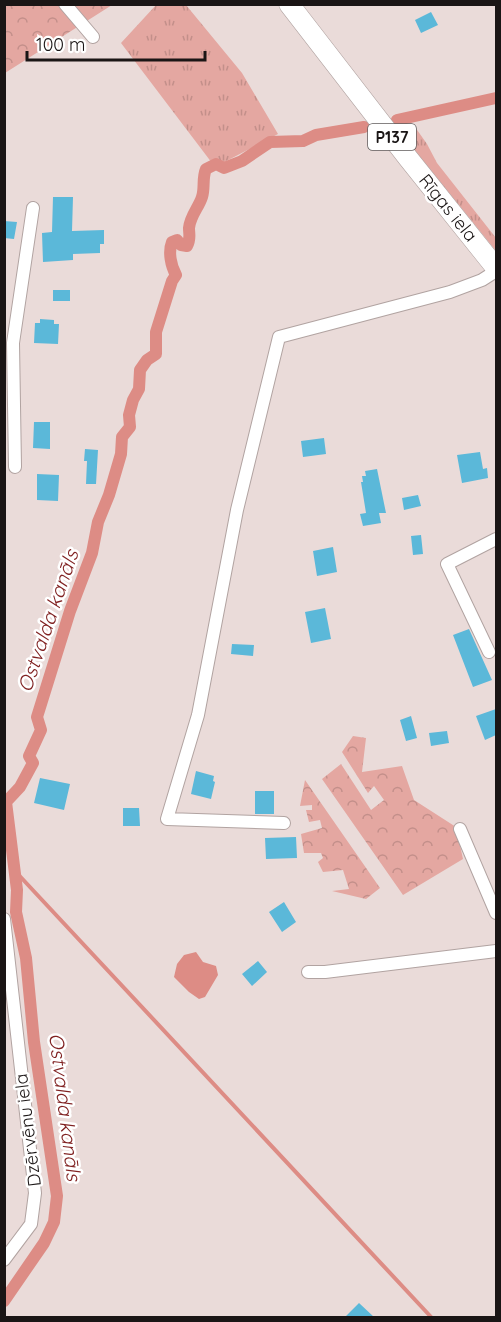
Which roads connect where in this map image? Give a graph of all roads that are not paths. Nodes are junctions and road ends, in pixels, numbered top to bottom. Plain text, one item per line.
1 (65, 4) edge
2 (290, 4) edge
3 (93, 37) dead end
4 (33, 208) dead end
5 (496, 270) edge
6 (9, 345) edge
7 (15, 467) dead end
8 (496, 539) edge
9 (489, 652) dead end
10 (284, 823) dead end
11 (460, 829) dead end
12 (496, 913) edge
13 (4, 919) edge
14 (496, 951) edge
15 (308, 972) dead end
16 (4, 1260) edge

1 - 3 street
2 - 5 main road, Rīgas iela / P137
4 - 6 street
5 - 10 street
6 - 7 street
8 - 9 street
11 - 12 street
13 - 16 street, Dzērvēnu iela
14 - 15 street

